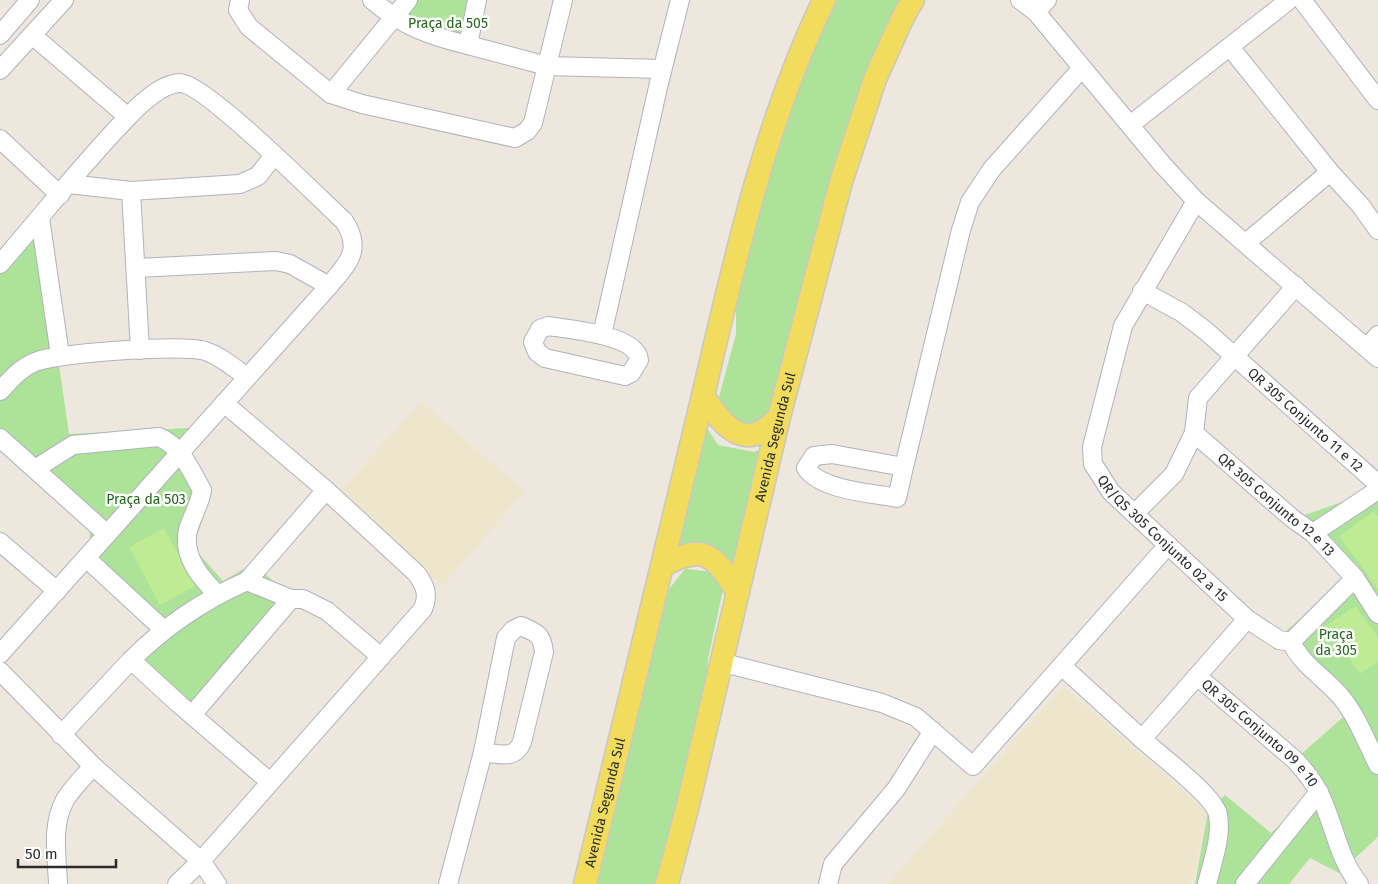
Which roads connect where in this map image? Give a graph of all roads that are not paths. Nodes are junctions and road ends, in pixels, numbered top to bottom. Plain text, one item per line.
1 (30, 0) edge
2 (64, 0) edge
3 (240, 0) edge
4 (372, 0) edge
5 (408, 0) edge
6 (477, 0) edge
7 (564, 0) edge
8 (680, 0) edge
9 (824, 0) edge
10 (913, 0) edge
11 (1020, 0) edge
12 (1289, 0) edge
13 (1302, 0) edge
14 (1041, 6) edge
15 (392, 17) junction
16 (0, 35) edge
17 (32, 35) junction
18 (468, 45) junction
19 (1230, 47) junction
20 (547, 66) junction
21 (1, 68) edge
22 (1082, 68) junction
23 (662, 69) junction
24 (331, 94) junction
25 (1378, 100) edge
26 (128, 117) junction
27 (1130, 125) junction
28 (0, 139) edge
29 (274, 155) junction
30 (1330, 172) junction
31 (65, 190) junction
32 (131, 191) junction
33 (1378, 200) edge
34 (1196, 201) junction
35 (1361, 206) junction
36 (40, 218) junction
37 (1378, 230) edge
38 (1246, 243) junction
39 (0, 264) edge
40 (137, 268) junction
41 (329, 286) junction
42 (1296, 286) junction
43 (1142, 291) junction
44 (602, 335) junction
45 (1374, 347) edge
46 (140, 350) junction
47 (60, 355) junction
48 (1234, 356) junction
49 (247, 377) junction
50 (0, 391) edge
51 (703, 396) junction
52 (224, 403) junction
53 (779, 418) junction
54 (1194, 433) junction
55 (0, 438) edge
56 (180, 452) junction
57 (904, 467) junction
58 (35, 469) junction
59 (1378, 484) edge
60 (326, 490) junction
61 (1378, 490) edge
62 (1135, 513) junction
63 (1313, 533) junction
64 (107, 534) junction
65 (0, 542) edge
66 (1168, 545) junction
67 (86, 558) junction
68 (662, 566) junction
69 (1355, 578) junction
70 (247, 581) junction
71 (57, 591) junction
72 (738, 593) junction
73 (217, 594) junction
74 (291, 600) junction
75 (1378, 614) edge
76 (1247, 619) junction
77 (164, 630) junction
78 (1291, 642) junction
79 (0, 654) edge
80 (381, 657) junction
81 (131, 660) junction
82 (720, 662) junction
83 (1063, 667) junction
84 (0, 672) edge
85 (1197, 676) junction
86 (192, 716) junction
87 (933, 731) junction
88 (61, 734) junction
89 (1142, 740) junction
90 (483, 752) junction
91 (1378, 765) edge
92 (92, 766) junction
93 (270, 782) junction
94 (1319, 792) junction
95 (201, 861) junction
96 (58, 884) edge
97 (177, 884) edge
98 (217, 884) edge
99 (448, 884) edge
100 (585, 884) edge
101 (667, 884) edge
102 (828, 884) edge
103 (1207, 884) edge
104 (1244, 884) edge
105 (1359, 884) edge

1 - 16 street
2 - 17 street
3 - 24 street
4 - 15 street
5 - 15 street
6 - 18 street
7 - 20 street
8 - 23 street
9 - 51 main road, Avenida Segunda Sul
10 - 53 main road, Avenida Segunda Sul
11 - 14 street
12 - 19 street
13 - 25 street
14 - 22 street
15 - 18 street
15 - 24 street
17 - 21 street
17 - 26 street
18 - 20 street
19 - 27 street
19 - 30 street
20 - 23 street
20 - 24 street
22 - 27 street
22 - 57 street
23 - 44 street
26 - 29 street
26 - 31 street
27 - 34 street
28 - 31 street
29 - 32 street
29 - 41 street
30 - 35 street
30 - 38 street
31 - 32 street
31 - 36 street
32 - 40 street
33 - 35 street
34 - 38 street
34 - 43 street, QR/QS 305 Conjunto 02 a 15
35 - 37 street
36 - 39 street
36 - 47 street
38 - 42 street
40 - 41 street
40 - 46 street
41 - 49 street
42 - 45 street
42 - 48 street
43 - 48 street, QR 305 Conjunto 11 e 12
43 - 62 street, QR/QS 305 Conjunto 02 a 15
44 - 44 street
46 - 47 street
46 - 49 street
47 - 50 street
48 - 54 street
48 - 59 street, QR 305 Conjunto 11 e 12
49 - 52 street
51 - 53 main road
51 - 68 main road, Avenida Segunda Sul
52 - 56 street
52 - 60 street
53 - 72 main road, Avenida Segunda Sul
54 - 62 street
54 - 63 street, QR 305 Conjunto 12 e 13
55 - 58 street
56 - 58 street
56 - 64 street
56 - 73 street
57 - 57 street
58 - 64 street
60 - 70 street
60 - 80 street
61 - 63 street
62 - 66 street, QR/QS 305 Conjunto 02 a 15
63 - 69 street, QR 305 Conjunto 12 e 13
64 - 67 street
65 - 71 street
66 - 76 street, QR/QS 305 Conjunto 02 a 15
66 - 83 street
67 - 71 street
67 - 77 street
68 - 72 main road
68 - 100 main road, Avenida Segunda Sul
69 - 75 street, QR 305 Conjunto 12 e 13
69 - 78 street
70 - 73 street
70 - 74 street
71 - 79 street
72 - 82 main road, Avenida Segunda Sul
73 - 77 street
74 - 80 street
74 - 86 street
76 - 78 street, QR/QS 305 Conjunto 02 a 15
76 - 85 street
77 - 81 street
78 - 91 street
80 - 93 street
81 - 86 street
81 - 88 street
82 - 87 street
82 - 101 main road, Avenida Segunda Sul
83 - 87 street
83 - 89 street
84 - 88 street
85 - 89 street
85 - 94 street, QR 305 Conjunto 09 e 10
86 - 93 street
87 - 102 street
88 - 92 street
89 - 103 street
90 - 90 street
90 - 99 street
92 - 95 street
92 - 96 street
93 - 95 street
94 - 104 street
94 - 105 street, QR 305 Conjunto 09 e 10
95 - 97 street
95 - 98 street

